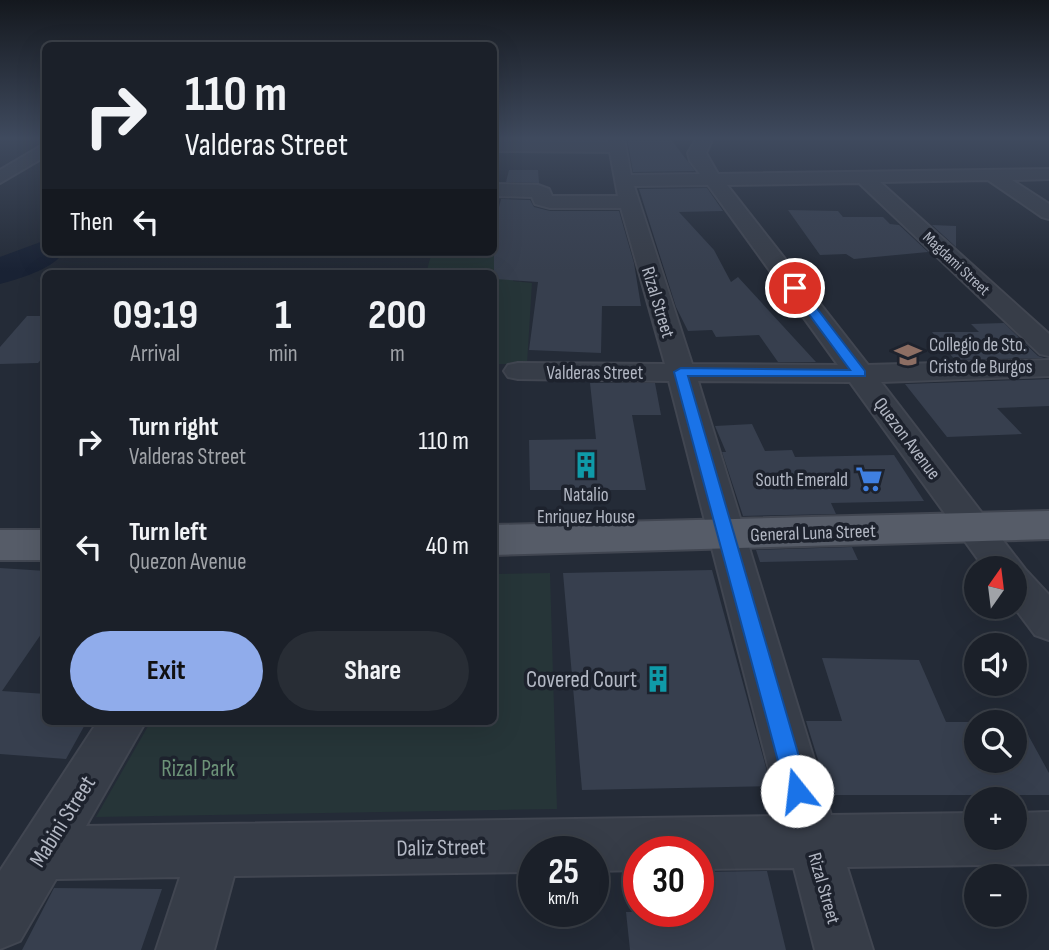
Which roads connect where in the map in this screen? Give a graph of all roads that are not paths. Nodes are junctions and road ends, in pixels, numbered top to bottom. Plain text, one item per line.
1 (590, 182) edge
2 (625, 182) edge
3 (716, 182) edge
4 (869, 182) edge
5 (1003, 182) edge
6 (497, 190) edge
7 (1049, 213) edge
8 (1049, 348) edge
9 (1049, 368) edge
10 (518, 371) dead end
11 (681, 372) junction
12 (860, 374) junction
13 (1049, 525) edge
14 (975, 527) junction
15 (726, 535) junction
16 (497, 540) edge
17 (0, 545) edge
18 (42, 545) edge
19 (996, 556) edge
20 (1027, 596) edge
21 (1049, 624) edge
22 (121, 725) edge
23 (1049, 838) edge
24 (812, 842) junction
25 (215, 850) junction
26 (43, 853) junction
27 (0, 921) edge
28 (185, 950) edge
29 (844, 950) edge

1 - 6 street
2 - 11 street, Rizal Street
3 - 12 street, Quezon Avenue
4 - 8 street, Magdami Street
5 - 7 street
9 - 12 street, Valderas Street
10 - 11 street, Valderas Street
11 - 12 street, Valderas Street
11 - 15 street, Rizal Street
12 - 14 street, Quezon Avenue
13 - 14 main road, General Luna Street
14 - 15 main road, General Luna Street
14 - 19 street, Quezon Avenue
15 - 16 main road, General Luna Street
15 - 24 street, Rizal Street
17 - 18 main road
20 - 21 street
22 - 26 street, Mabini Street
23 - 24 street, Daliz Street
24 - 25 street, Daliz Street
24 - 29 street, Rizal Street
25 - 26 street, Daliz Street
25 - 28 street
26 - 27 street, Mabini Street

